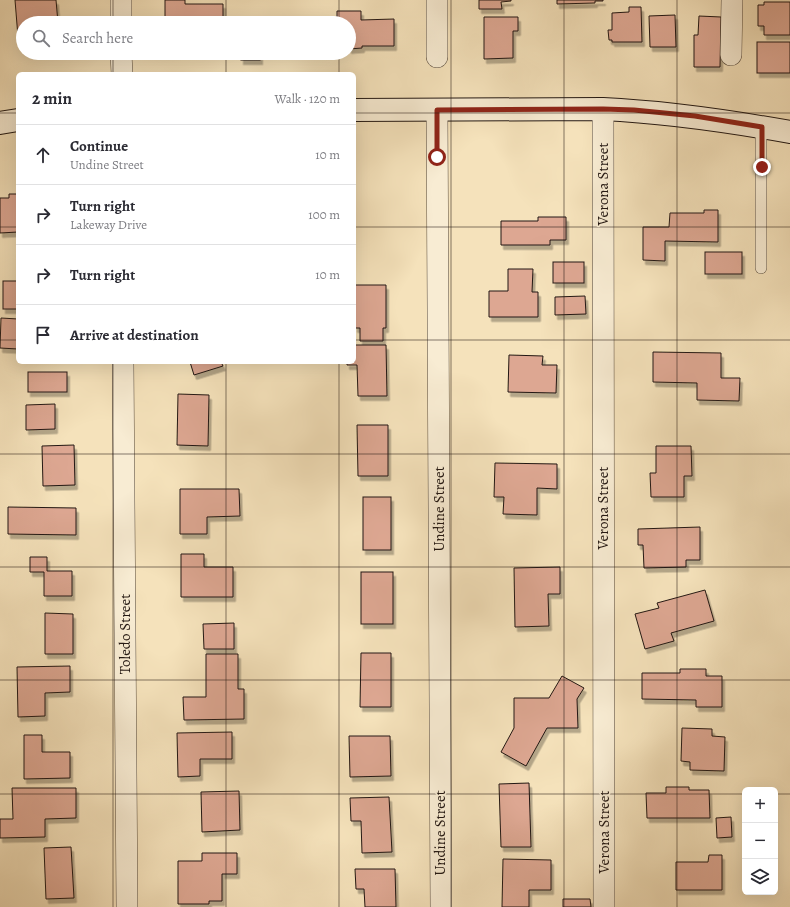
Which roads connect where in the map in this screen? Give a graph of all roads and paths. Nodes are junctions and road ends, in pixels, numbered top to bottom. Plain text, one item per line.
1 (121, 0) edge
2 (437, 0) edge
3 (732, 0) edge
4 (121, 16) edge
5 (731, 55) dead end
6 (437, 57) dead end
7 (121, 60) edge
8 (122, 72) edge
9 (603, 109) junction
10 (356, 110) edge
11 (437, 110) junction
12 (16, 120) edge
13 (0, 123) edge
14 (762, 127) junction
15 (790, 132) edge
16 (760, 268) dead end
17 (123, 364) edge
18 (127, 907) edge
19 (441, 907) edge
20 (604, 907) edge

1 - 4 street
2 - 6 street
3 - 5 street
7 - 8 street
9 - 11 main road
9 - 14 main road
9 - 20 street, Verona Street
10 - 11 main road
11 - 19 street, Undine Street
12 - 13 main road
14 - 15 main road
14 - 16 lane
17 - 18 street, Toledo Street

